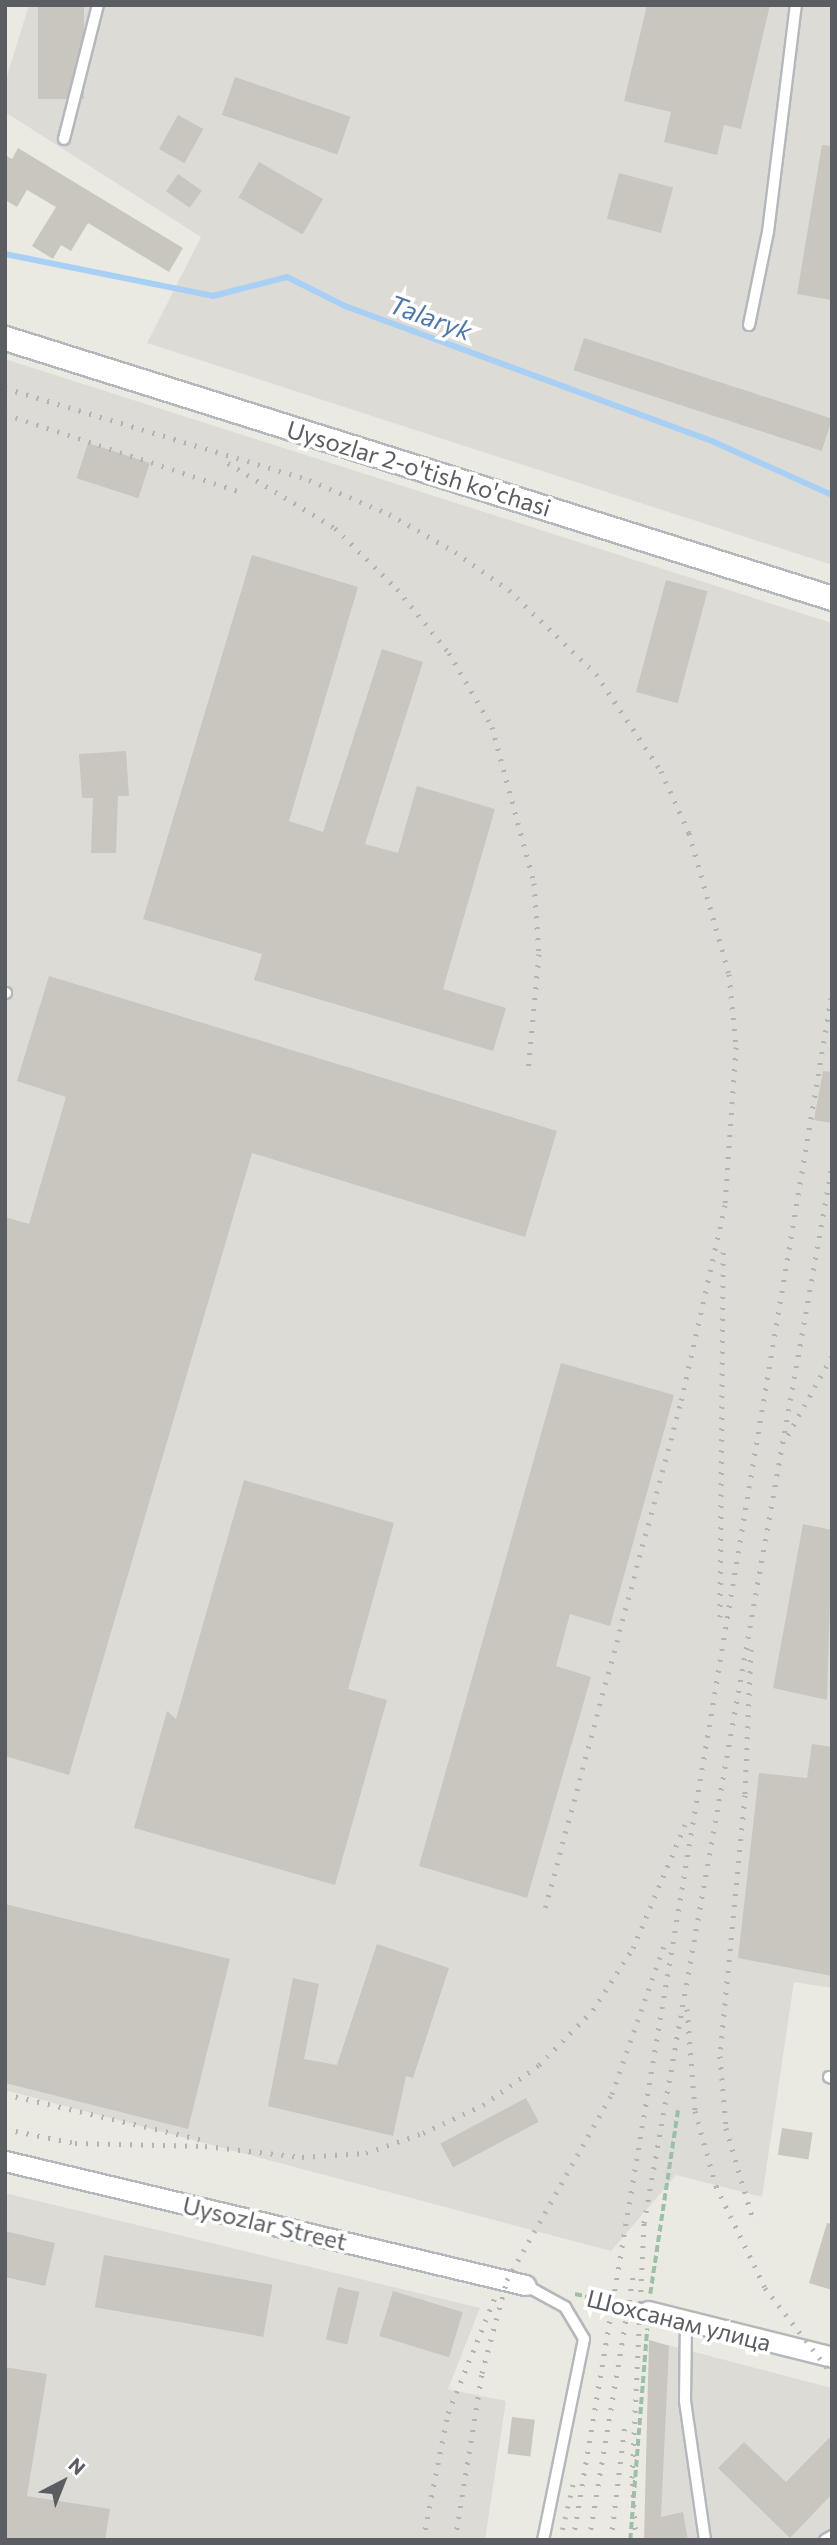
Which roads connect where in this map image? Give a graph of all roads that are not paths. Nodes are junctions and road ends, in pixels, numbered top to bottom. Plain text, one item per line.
1 (97, 5) edge
2 (796, 5) edge
3 (64, 139) dead end
4 (749, 325) dead end
5 (5, 338) edge
6 (832, 598) edge
7 (5, 2161) edge
8 (525, 2285) joint
9 (648, 2311) road end
10 (686, 2320) junction
11 (832, 2357) edge
12 (832, 2536) edge
13 (543, 2540) edge
14 (705, 2540) edge
15 (825, 2540) edge

1 - 3 lane
2 - 4 lane
5 - 6 street, Uysozlar 2-o'tish ko'chasi
7 - 8 street, Uysozlar Street
8 - 13 lane
9 - 10 street, Шохсанам улица
10 - 11 street, Шохсанам улица
10 - 14 lane
12 - 15 lane

